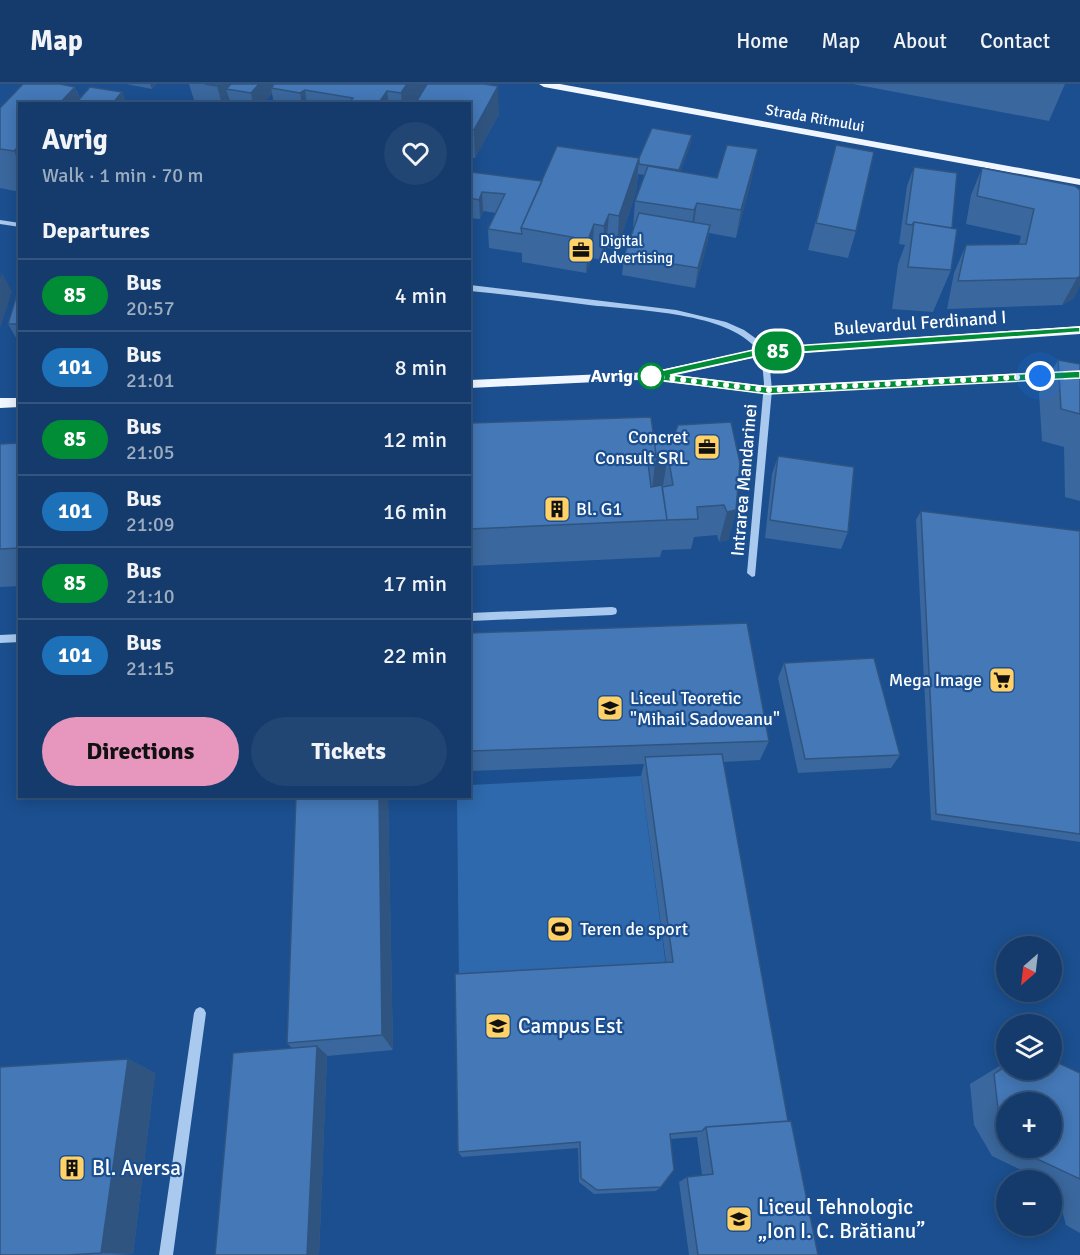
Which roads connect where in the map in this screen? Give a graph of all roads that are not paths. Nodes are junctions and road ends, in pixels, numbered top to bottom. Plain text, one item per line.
1 (544, 84) edge
2 (1080, 182) edge
3 (0, 222) edge
4 (18, 225) edge
5 (471, 288) edge
6 (1080, 330) edge
7 (762, 352) junction
8 (1080, 374) edge
9 (651, 376) junction
10 (471, 384) edge
11 (768, 390) junction
12 (18, 402) edge
13 (0, 403) edge
14 (752, 573) dead end
15 (612, 611) dead end
16 (471, 617) edge
17 (18, 638) edge
18 (0, 639) edge
19 (200, 1013) dead end
20 (166, 1255) edge

1 - 2 main road, Strada Ritmului
3 - 4 street
5 - 7 street
6 - 7 main road, Bulevardul Ferdinand I
7 - 9 main road, Bulevardul Ferdinand I
7 - 11 street
8 - 11 main road, Bulevardul Ferdinand I
9 - 10 main road, Bulevardul Ferdinand I
9 - 11 main road, Bulevardul Ferdinand I
11 - 14 street, Intrarea Mandarinei
12 - 13 main road
15 - 16 street
17 - 18 street
19 - 20 street

